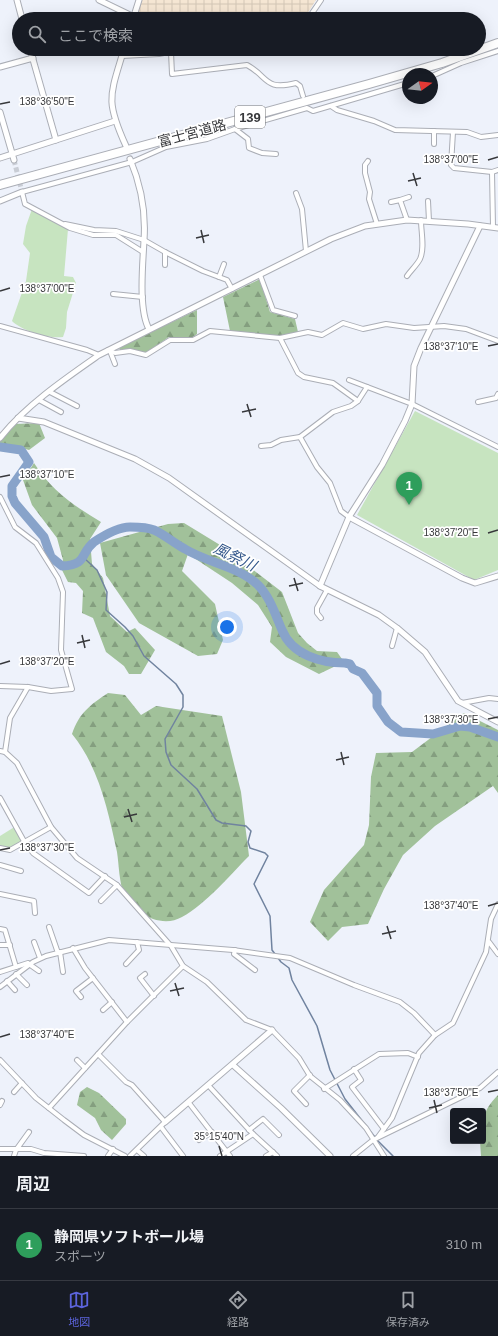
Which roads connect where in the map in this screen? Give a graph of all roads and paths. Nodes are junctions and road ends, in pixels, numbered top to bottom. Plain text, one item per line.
1 (17, 0) edge
2 (99, 0) edge
3 (139, 0) edge
4 (321, 0) edge
5 (20, 12) edge
6 (122, 12) edge
7 (136, 12) edge
8 (313, 12) edge
9 (498, 43) edge
10 (486, 47) edge
11 (498, 51) edge
12 (486, 55) edge
13 (122, 56) edge
14 (171, 56) edge
15 (462, 56) edge
16 (483, 56) edge
17 (33, 58) joint
18 (0, 67) edge
19 (438, 73) edge
20 (402, 85) edge
21 (303, 96) dead end
22 (331, 106) junction
23 (0, 112) edge
24 (115, 121) junction
25 (235, 128) junction
26 (434, 131) junction
27 (453, 132) junction
28 (498, 135) edge
29 (56, 140) junction
30 (434, 144) dead end
31 (126, 146) dead end
32 (276, 154) dead end
33 (13, 157) junction
34 (0, 158) edge
35 (131, 161) junction
36 (368, 161) dead end
37 (498, 170) edge
38 (492, 172) junction
39 (0, 185) edge
40 (22, 192) junction
41 (296, 193) dead end
42 (409, 197) dead end
43 (0, 200) edge
44 (400, 200) junction
45 (428, 201) dead end
46 (391, 202) dead end
47 (407, 220) junction
48 (421, 220) junction
49 (429, 221) junction
50 (61, 224) junction
51 (377, 224) junction
52 (480, 226) junction
53 (496, 228) edge
54 (144, 240) junction
55 (306, 251) junction
56 (143, 252) junction
57 (164, 252) junction
58 (224, 264) dead end
59 (165, 265) dead end
60 (260, 275) junction
61 (407, 276) dead end
62 (219, 277) junction
63 (232, 289) junction
64 (113, 294) dead end
65 (143, 297) junction
66 (294, 316) dead end
67 (0, 326) edge
68 (430, 326) junction
69 (149, 329) junction
70 (280, 338) junction
71 (498, 341) edge
72 (109, 351) junction
73 (99, 355) junction
74 (115, 364) dead end
75 (349, 380) dead end
76 (367, 387) junction
77 (50, 392) junction
78 (498, 394) edge
79 (39, 400) junction
80 (358, 401) junction
81 (478, 402) dead end
82 (412, 404) junction
83 (77, 406) dead end
84 (61, 412) dead end
85 (18, 418) junction
86 (300, 437) junction
87 (0, 438) edge
88 (261, 446) dead end
89 (498, 447) edge
90 (0, 497) edge
91 (349, 517) junction
92 (498, 576) edge
93 (320, 586) junction
94 (327, 590) junction
95 (321, 618) dead end
96 (396, 628) junction
97 (392, 646) dead end
98 (0, 686) edge
99 (28, 687) junction
100 (498, 699) edge
101 (462, 703) junction
102 (498, 722) edge
103 (0, 751) edge
104 (5, 752) junction
105 (0, 798) edge
106 (51, 827) junction
107 (25, 843) junction
108 (0, 848) edge
109 (0, 865) edge
110 (21, 871) dead end
111 (105, 876) junction
112 (117, 885) junction
113 (0, 894) edge
114 (101, 901) dead end
115 (498, 904) edge
116 (35, 913) dead end
117 (49, 927) dead end
118 (0, 928) edge
119 (34, 942) dead end
120 (137, 942) junction
121 (489, 942) junction
122 (0, 945) edge
123 (10, 945) junction
124 (171, 946) junction
125 (73, 948) junction
126 (234, 950) junction
127 (59, 952) junction
128 (498, 954) edge
129 (40, 958) junction
130 (31, 963) junction
131 (126, 964) dead end
132 (183, 966) junction
133 (16, 967) junction
134 (255, 970) dead end
135 (39, 971) dead end
136 (0, 972) edge
137 (63, 972) dead end
138 (16, 974) junction
139 (145, 974) dead end
140 (93, 978) junction
141 (7, 981) junction
142 (27, 985) dead end
143 (0, 987) edge
144 (15, 990) dead end
145 (154, 996) junction
146 (82, 997) dead end
147 (112, 1002) junction
148 (103, 1010) dead end
149 (127, 1022) junction
150 (272, 1030) junction
151 (435, 1035) junction
152 (98, 1054) junction
153 (418, 1057) junction
154 (0, 1060) edge
155 (77, 1060) dead end
156 (233, 1065) junction
157 (86, 1068) junction
158 (354, 1069) junction
159 (498, 1072) edge
160 (310, 1075) junction
161 (22, 1083) junction
162 (208, 1085) junction
163 (324, 1089) junction
164 (14, 1092) dead end
165 (189, 1103) junction
166 (306, 1104) dead end
167 (49, 1108) junction
168 (165, 1122) junction
169 (161, 1127) junction
170 (384, 1129) junction
171 (249, 1130) junction
172 (29, 1132) dead end
173 (212, 1132) junction
174 (253, 1134) junction
175 (279, 1135) dead end
176 (376, 1139) junction
177 (199, 1140) dead end
178 (0, 1149) edge
179 (113, 1149) junction
180 (16, 1150) junction
181 (137, 1150) junction
182 (227, 1152) junction
183 (273, 1152) junction
184 (44, 1155) edge
185 (14, 1156) edge
186 (61, 1156) edge
187 (83, 1156) edge
188 (108, 1156) edge
189 (125, 1156) edge
190 (130, 1156) edge
191 (144, 1156) edge
192 (183, 1156) edge
193 (220, 1156) edge
194 (230, 1156) edge
195 (266, 1156) edge
196 (277, 1156) edge
197 (330, 1156) edge
198 (353, 1156) edge
199 (384, 1156) edge

1 - 5 street
2 - 6 street
3 - 7 street
4 - 8 street
9 - 10 highway, 富士宮道路 / 139
11 - 12 street
13 - 24 street
14 - 21 street
15 - 39 highway, 富士宮道路 / 139
16 - 19 street
17 - 18 street
17 - 29 street
20 - 22 street
22 - 25 street
22 - 26 street
23 - 33 street
24 - 29 street
24 - 31 street
25 - 32 street
25 - 35 street
26 - 27 street
26 - 30 street
27 - 28 street
27 - 38 street
29 - 33 street
33 - 34 street
35 - 40 street
35 - 54 street
36 - 51 street
37 - 38 street
38 - 53 street
40 - 43 street
40 - 50 street
41 - 55 street
42 - 44 street
44 - 46 street
44 - 47 street
45 - 49 street
47 - 48 street
47 - 51 street
48 - 49 street
48 - 61 street
49 - 52 street
50 - 54 street
50 - 56 street
51 - 55 street
52 - 53 street
52 - 68 street
54 - 56 street
54 - 57 street
55 - 60 street
56 - 65 street
57 - 59 street
57 - 62 street
58 - 62 street
60 - 63 street
60 - 66 street
62 - 63 street
63 - 69 street
64 - 65 street
65 - 69 street
67 - 73 street
68 - 70 street
68 - 71 street
68 - 82 street
69 - 72 street
70 - 72 street
70 - 80 street
72 - 73 street
72 - 74 street
73 - 77 street
75 - 76 street
76 - 80 street
76 - 82 street
77 - 79 street
77 - 83 street
78 - 81 street
79 - 84 street
79 - 85 street
80 - 86 street
82 - 89 street
82 - 91 street
85 - 87 street
85 - 93 street
86 - 88 street
86 - 91 street
90 - 99 street
91 - 92 street
91 - 93 street
93 - 94 street
94 - 95 street
94 - 96 street
96 - 97 street
96 - 101 street
98 - 99 street
99 - 104 street
100 - 101 street
101 - 102 street
103 - 104 street
104 - 106 street
105 - 107 street
106 - 107 street
106 - 111 street
107 - 108 street
107 - 111 street
109 - 110 street
111 - 112 street
112 - 114 street
112 - 124 street
113 - 116 street
115 - 121 street
117 - 127 street
118 - 123 street
119 - 129 street
120 - 124 street
120 - 125 street
120 - 131 street
121 - 128 street
121 - 151 street
122 - 123 street
123 - 133 street
124 - 126 street
124 - 132 street
125 - 127 street
125 - 140 street
126 - 134 street
126 - 151 street
127 - 129 street
127 - 137 street
129 - 130 street
130 - 133 street
130 - 135 street
130 - 138 street
132 - 145 street
132 - 150 street
133 - 136 street
138 - 141 street
138 - 142 street
139 - 145 street
140 - 146 street
140 - 147 street
141 - 143 street
141 - 144 street
145 - 149 street
147 - 148 street
147 - 149 street
149 - 152 street
150 - 156 street
150 - 160 street
151 - 153 street
152 - 157 street
152 - 168 street
153 - 158 street
153 - 170 street
154 - 161 street
155 - 157 street
156 - 162 street
156 - 197 street
157 - 167 street
158 - 163 street
158 - 170 street
159 - 176 street
160 - 163 street
160 - 166 street
161 - 164 street
161 - 167 street
162 - 165 street
162 - 171 street
163 - 176 street
165 - 168 street
165 - 173 street
167 - 179 street
168 - 169 street
169 - 181 street
169 - 192 street
170 - 176 street
171 - 174 street
171 - 175 street
172 - 180 street
173 - 177 street
173 - 182 street
174 - 182 street
174 - 183 street
176 - 198 street
176 - 199 street
178 - 180 street
179 - 188 street
179 - 189 street
180 - 184 street
180 - 185 street
181 - 190 street
181 - 191 street
182 - 193 street
182 - 194 street
183 - 195 street
183 - 196 street
184 - 186 street
186 - 187 street

